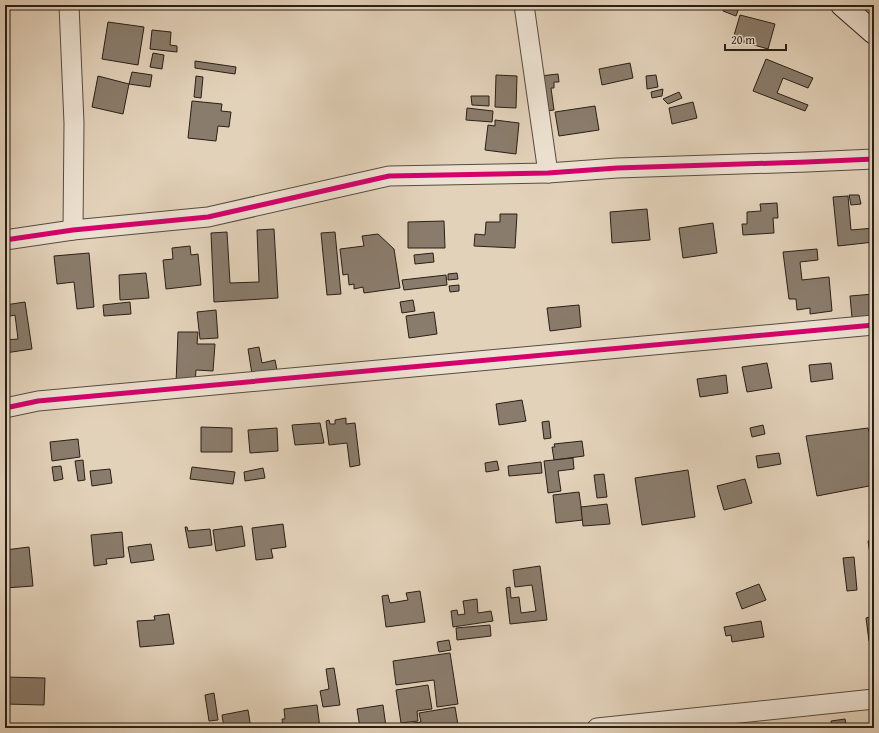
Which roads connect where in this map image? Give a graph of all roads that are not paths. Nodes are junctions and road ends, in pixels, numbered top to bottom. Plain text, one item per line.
1 (70, 5) edge
2 (524, 5) edge
3 (842, 5) edge
4 (874, 33) edge
5 (874, 159) edge
6 (548, 172) junction
7 (73, 230) junction
8 (5, 240) edge
9 (874, 325) edge
10 (5, 408) edge
11 (874, 699) edge
12 (597, 728) edge

1 - 7 street
2 - 6 street
3 - 4 main road
5 - 6 street
6 - 7 street
7 - 8 street
9 - 10 street
11 - 12 street

